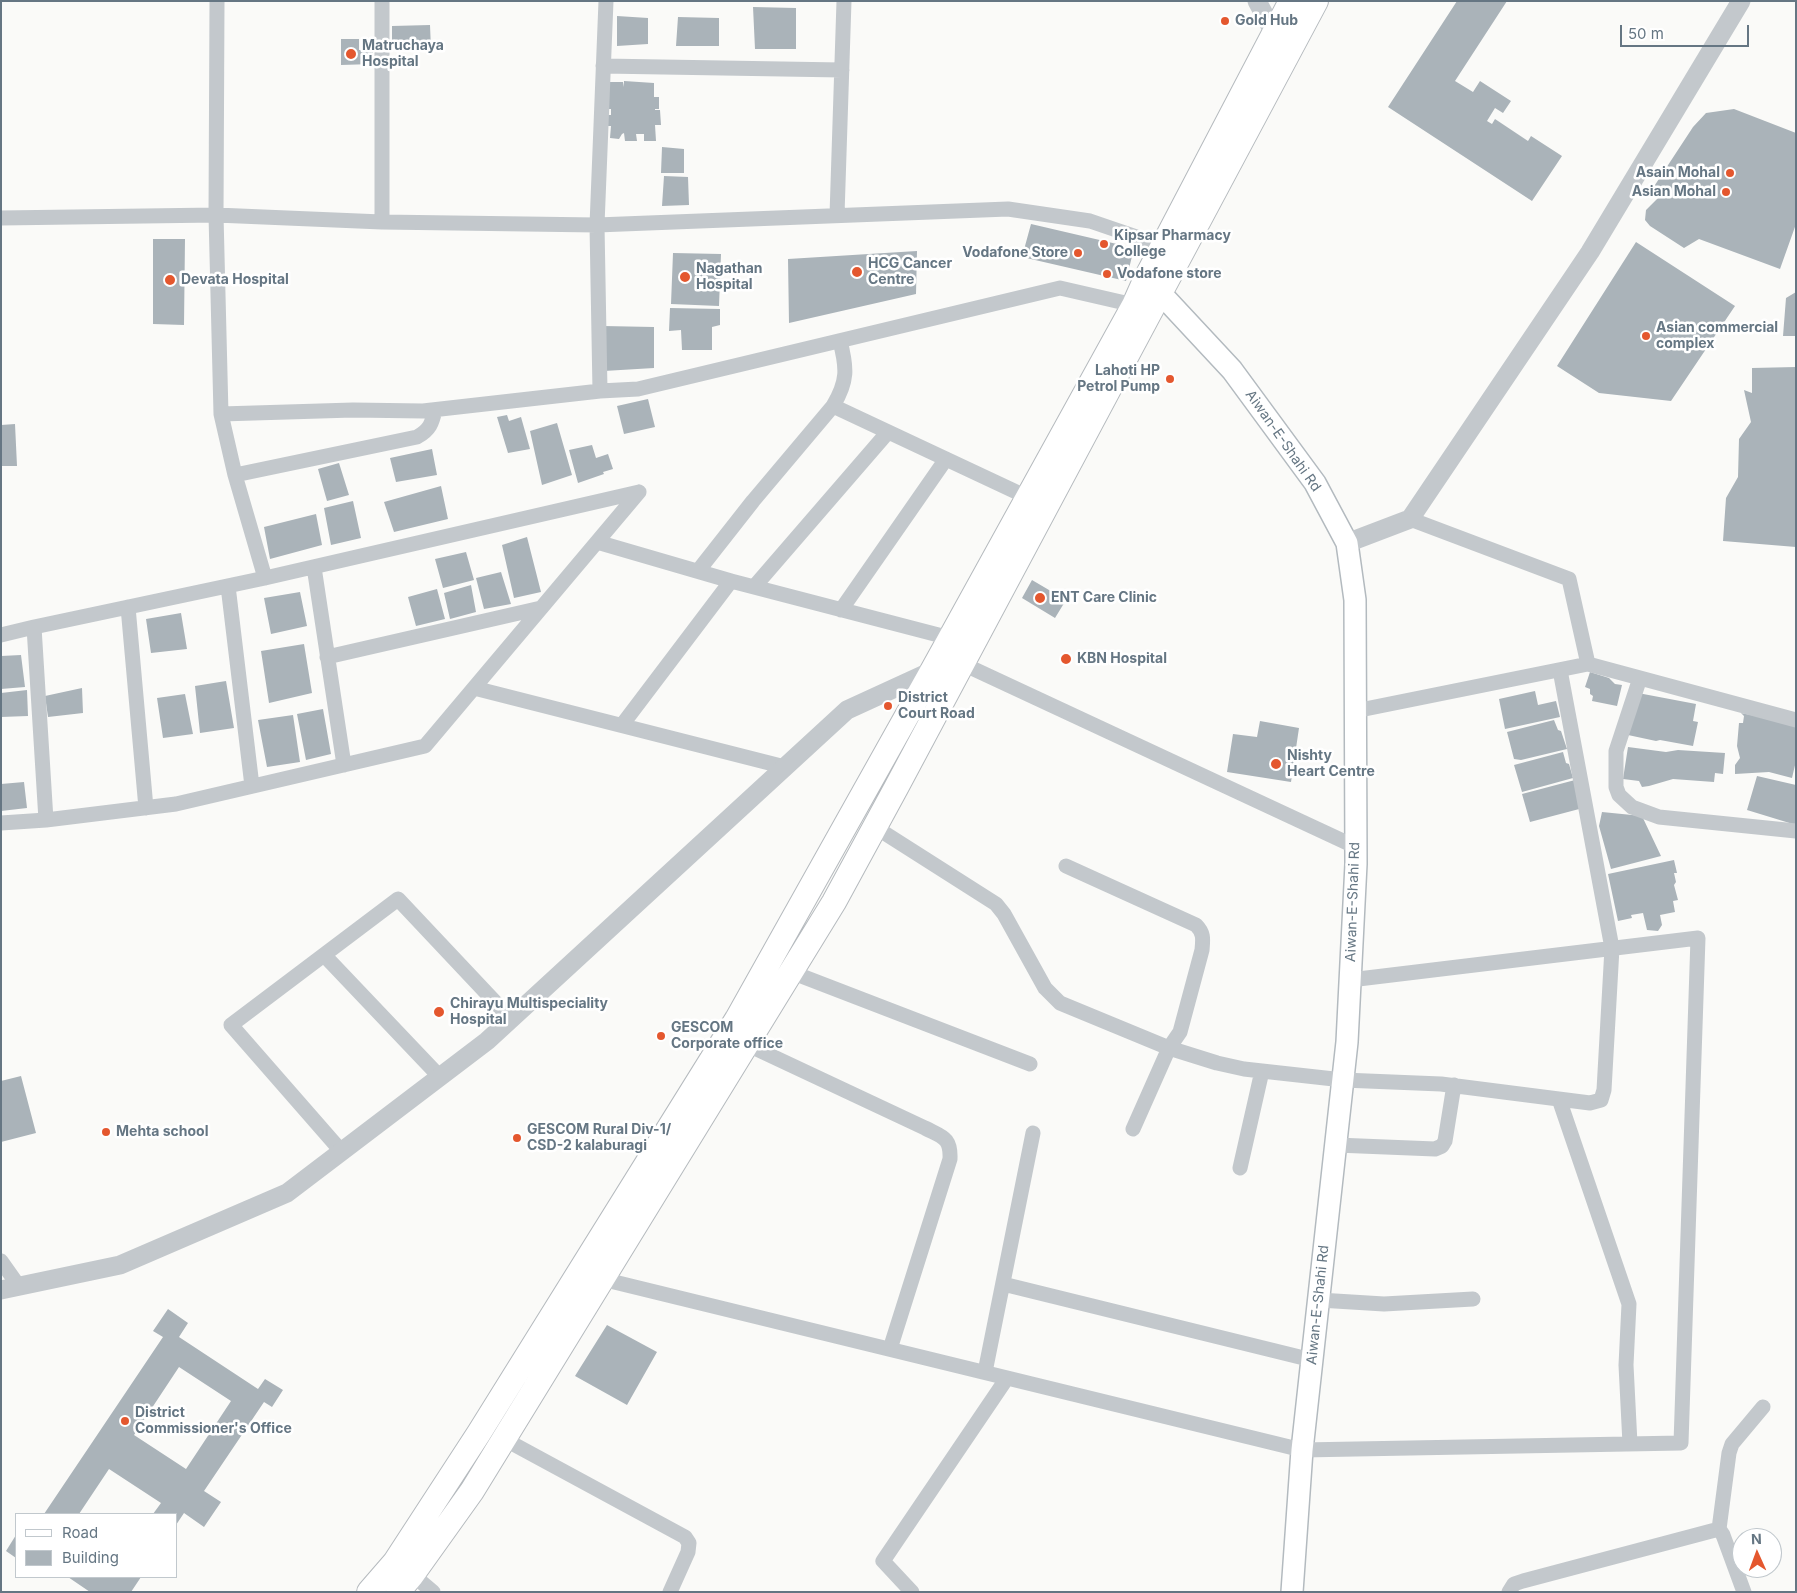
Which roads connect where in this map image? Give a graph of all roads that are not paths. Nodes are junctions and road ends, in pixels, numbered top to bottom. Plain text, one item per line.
1 (217, 1) edge
2 (382, 1) edge
3 (606, 1) edge
4 (844, 1) edge
5 (1257, 1) edge
6 (1291, 1) edge
7 (1316, 1) edge
8 (1740, 1) edge
9 (1274, 33) junction
10 (603, 66) junction
11 (842, 70) junction
12 (216, 215) junction
13 (837, 215) junction
14 (1, 218) edge
15 (382, 222) junction
16 (598, 224) junction
17 (1163, 246) junction
18 (1153, 286) junction
19 (1134, 305) junction
20 (840, 341) junction
21 (600, 391) junction
22 (833, 406) junction
23 (435, 410) junction
24 (222, 414) junction
25 (888, 432) junction
26 (946, 459) junction
27 (234, 475) junction
28 (1027, 497) junction
29 (1410, 519) junction
30 (597, 542) junction
31 (1346, 543) junction
32 (314, 566) junction
33 (698, 571) junction
34 (265, 578) junction
35 (731, 581) junction
36 (228, 586) junction
37 (754, 587) junction
38 (128, 607) junction
39 (541, 608) junction
40 (841, 610) junction
41 (34, 627) junction
42 (1, 635) edge
43 (950, 638) junction
44 (327, 657) junction
45 (963, 664) junction
46 (1588, 664) junction
47 (1560, 670) junction
48 (932, 672) junction
49 (1640, 678) junction
50 (474, 688) junction
51 (1355, 711) junction
52 (1796, 720) edge
53 (622, 726) junction
54 (344, 765) junction
55 (786, 767) junction
56 (252, 786) junction
57 (146, 808) junction
58 (46, 820) junction
59 (1, 823) edge
60 (875, 827) junction
61 (1796, 831) edge
62 (1356, 847) junction
63 (1066, 866) dead end
64 (1612, 948) junction
65 (324, 955) junction
66 (791, 972) junction
67 (1350, 980) junction
68 (511, 1019) junction
69 (746, 1044) junction
70 (1169, 1048) junction
71 (1030, 1064) dead end
72 (1262, 1071) junction
73 (440, 1077) junction
74 (1343, 1080) junction
75 (1454, 1085) junction
76 (1559, 1099) junction
77 (1134, 1129) dead end
78 (1033, 1132) dead end
79 (1336, 1145) junction
80 (342, 1152) junction
81 (1240, 1168) dead end
82 (1, 1261) edge
83 (602, 1279) junction
84 (1003, 1284) junction
85 (10, 1288) edge
86 (1473, 1299) dead end
87 (1319, 1300) junction
88 (890, 1349) junction
89 (1312, 1360) junction
90 (985, 1372) junction
91 (1007, 1378) junction
92 (1763, 1407) dead end
93 (504, 1439) junction
94 (1630, 1444) junction
95 (1302, 1450) junction
96 (1718, 1529) junction
97 (402, 1576) edge
98 (369, 1592) edge
99 (433, 1592) edge
100 (670, 1592) edge
101 (912, 1592) edge
102 (1292, 1592) edge
103 (1509, 1592) edge
104 (1744, 1592) edge

1 - 12 street
2 - 15 street
3 - 10 street
4 - 11 street
5 - 9 street
6 - 9 main road
7 - 18 main road
8 - 29 street
9 - 17 main road
10 - 11 street
10 - 16 street
11 - 13 street
12 - 14 street
12 - 15 street
12 - 24 street
13 - 16 street
13 - 17 street
15 - 16 street
16 - 21 street
17 - 18 main road
18 - 19 main road
18 - 31 main road, Aiwan-E-Shahi Rd
18 - 45 main road
19 - 20 street
19 - 28 main road
20 - 21 street
20 - 22 street
21 - 23 street
22 - 25 street
22 - 33 street
23 - 24 street
23 - 27 street
24 - 27 street
25 - 26 street
25 - 37 street
26 - 28 street
26 - 40 street
27 - 34 street
28 - 43 main road
29 - 31 street
29 - 46 street
30 - 32 street
30 - 33 street
30 - 39 street
31 - 51 main road, Aiwan-E-Shahi Rd
32 - 34 street
32 - 44 street
33 - 35 street
34 - 36 street
35 - 37 street
35 - 53 street
36 - 38 street
36 - 56 street
37 - 40 street
38 - 41 street
38 - 57 street
39 - 44 street
39 - 50 street
40 - 43 street
41 - 42 street
41 - 58 street
43 - 48 main road
44 - 54 street
45 - 60 main road
45 - 62 street
46 - 47 street
46 - 49 street
47 - 51 street
47 - 64 street
48 - 55 street
48 - 97 main road
49 - 52 street
49 - 61 street
50 - 53 street
50 - 54 street
51 - 62 main road, Aiwan-E-Shahi Rd
53 - 55 street
54 - 56 street
55 - 68 street
56 - 57 street
57 - 58 street
58 - 59 street
60 - 66 main road
60 - 70 street
62 - 67 main road, Aiwan-E-Shahi Rd
63 - 70 street
64 - 67 street
64 - 76 street
64 - 94 street
65 - 68 street
65 - 73 street
65 - 80 street
66 - 69 main road
66 - 71 street
67 - 74 main road, Aiwan-E-Shahi Rd
68 - 73 street
69 - 83 main road
69 - 88 street
70 - 72 street
70 - 77 street
72 - 74 street
72 - 81 street
73 - 80 street
74 - 75 street
74 - 79 main road, Aiwan-E-Shahi Rd
75 - 76 street
75 - 79 street
76 - 94 street
78 - 84 street
79 - 87 main road, Aiwan-E-Shahi Rd
80 - 85 street
82 - 85 street
83 - 88 street
83 - 93 main road
84 - 89 street
84 - 90 street
86 - 87 street
87 - 89 main road, Aiwan-E-Shahi Rd
88 - 90 street
89 - 95 main road, Aiwan-E-Shahi Rd
90 - 91 street
91 - 95 street
91 - 101 street
92 - 96 street
93 - 97 main road
93 - 100 street
94 - 95 street
95 - 102 main road, Aiwan-E-Shahi Rd
96 - 103 street
96 - 104 street
97 - 98 main road
97 - 99 street

